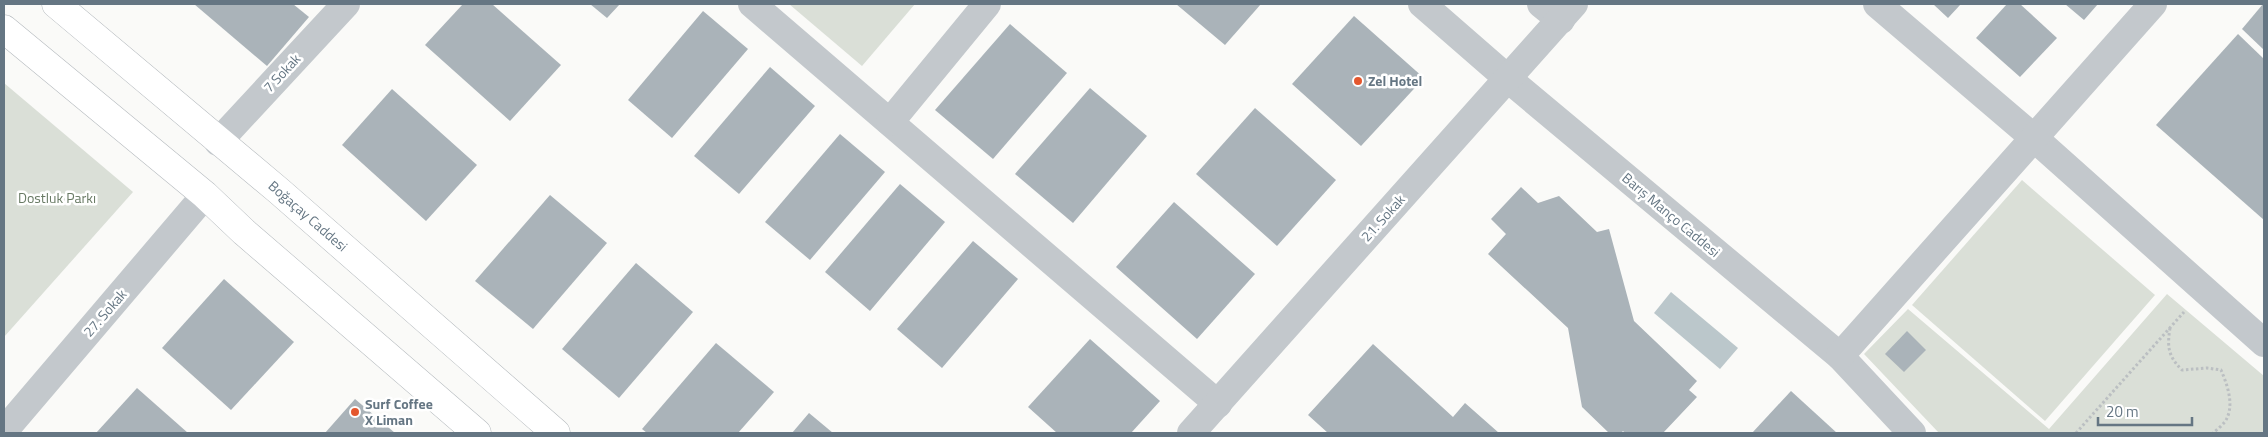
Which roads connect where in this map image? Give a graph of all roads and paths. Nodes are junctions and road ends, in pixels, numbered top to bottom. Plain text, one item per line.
1 (56, 4) edge
2 (346, 4) edge
3 (752, 4) edge
4 (986, 4) edge
5 (1422, 4) edge
6 (1877, 4) edge
7 (2153, 4) edge
8 (1559, 9) edge
9 (4, 29) edge
10 (1507, 78) junction
11 (890, 122) junction
12 (2034, 138) junction
13 (218, 142) junction
14 (205, 195) junction
15 (2185, 310) dead end
16 (2170, 327) junction
17 (2264, 342) edge
18 (1840, 356) junction
19 (1218, 404) junction
20 (4, 431) edge
21 (477, 433) edge
22 (556, 433) edge
23 (1191, 433) edge
24 (1912, 433) edge
25 (2076, 433) edge
26 (2213, 433) edge

1 - 13 main road, Boğaçay Caddesi
2 - 13 street, 7 Sokak
3 - 11 street
4 - 11 street
5 - 10 street, Barış Manço Caddesi
6 - 12 street
7 - 12 street
8 - 10 street, 21. Sokak
9 - 14 main road
10 - 18 street, Barış Manço Caddesi
10 - 19 street, 21. Sokak
11 - 19 street
12 - 17 street
12 - 18 street
13 - 22 main road, Boğaçay Caddesi
14 - 20 street, 27. Sokak
14 - 21 main road
15 - 16 path
16 - 25 path
16 - 26 path
18 - 24 street, Barış Manço Caddesi
19 - 23 street, 21. Sokak

